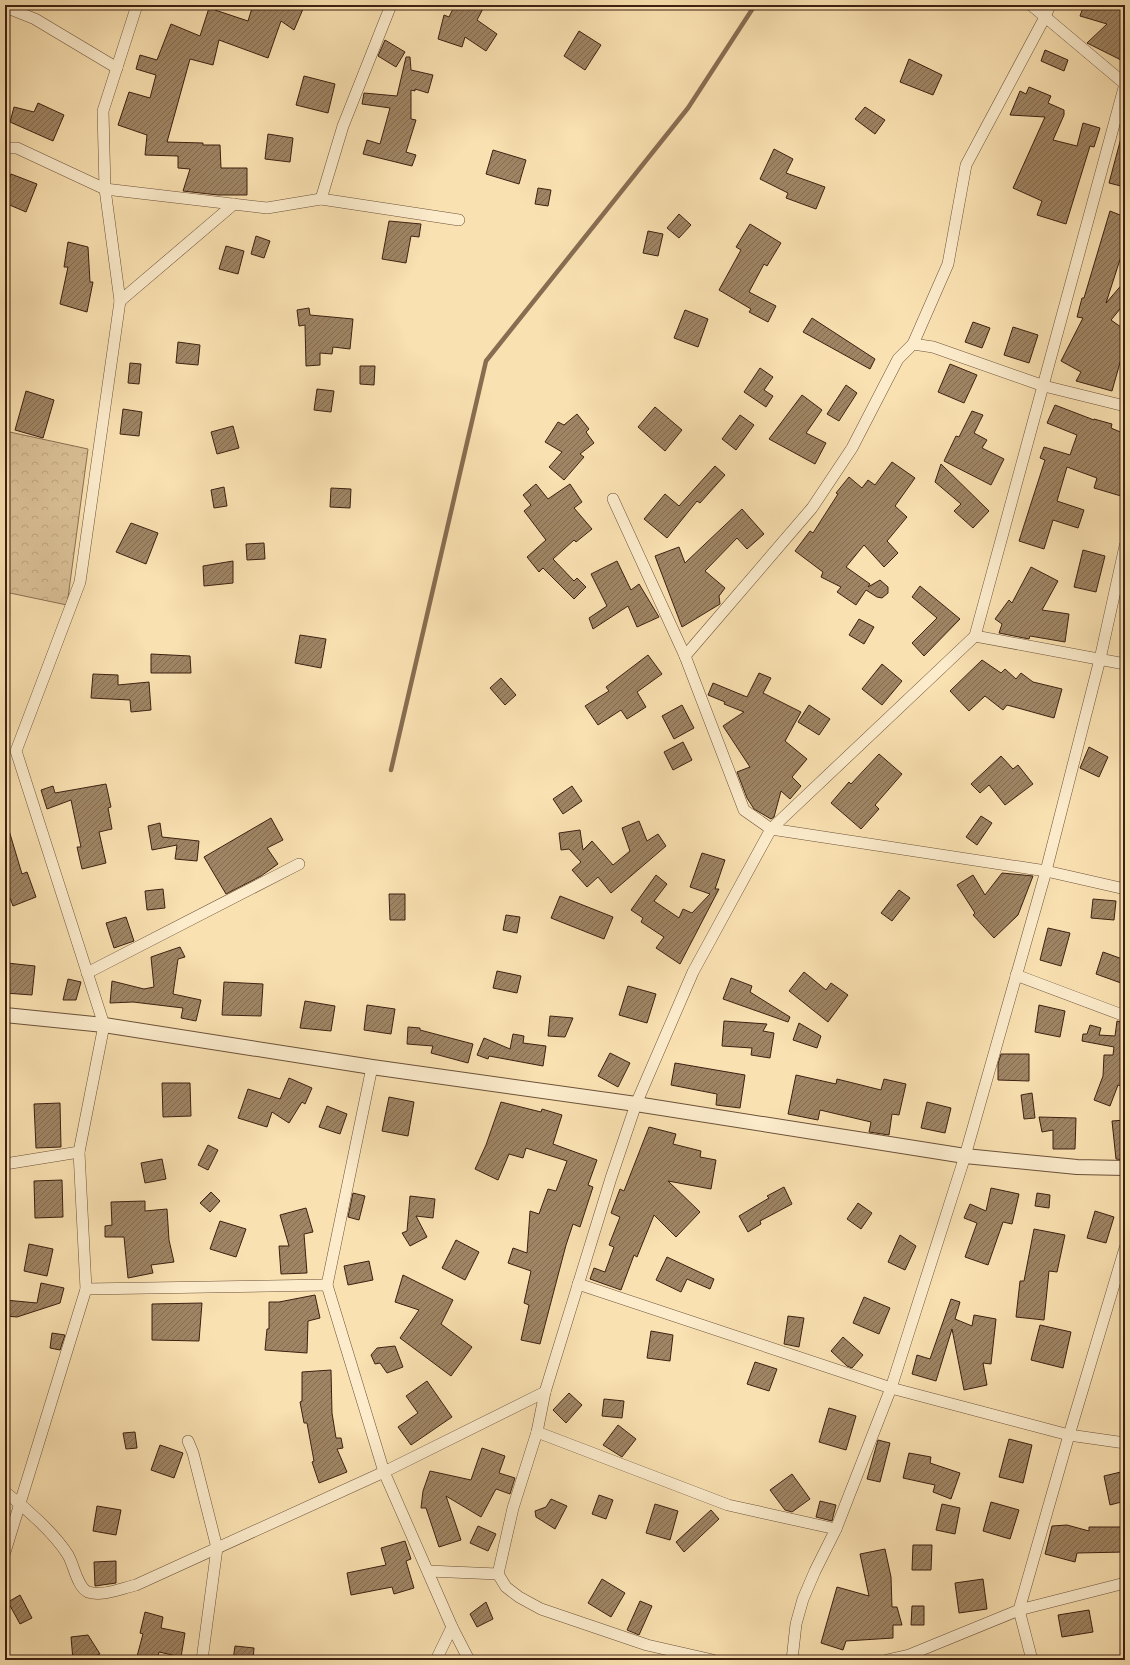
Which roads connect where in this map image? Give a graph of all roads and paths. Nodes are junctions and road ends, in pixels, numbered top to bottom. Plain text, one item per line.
1 (137, 5) edge
2 (391, 5) edge
3 (1031, 5) edge
4 (1050, 5) edge
5 (5, 7) edge
6 (1045, 18) junction
7 (117, 68) junction
8 (1125, 84) edge
9 (5, 148) edge
10 (105, 189) junction
11 (321, 199) junction
12 (234, 204) junction
13 (458, 220) dead end
14 (120, 302) junction
15 (913, 344) junction
16 (1044, 386) junction
17 (1125, 406) edge
18 (613, 499) dead end
19 (1125, 546) edge
20 (974, 636) junction
21 (685, 656) junction
22 (1100, 659) junction
23 (1125, 664) edge
24 (771, 829) junction
25 (299, 864) dead end
26 (1046, 871) junction
27 (1125, 889) edge
28 (87, 973) junction
29 (1016, 975) junction
30 (5, 1015) edge
31 (1125, 1016) edge
32 (104, 1025) junction
33 (372, 1067) junction
34 (636, 1104) junction
35 (79, 1152) junction
36 (965, 1156) junction
37 (5, 1164) edge
38 (1125, 1168) edge
39 (1125, 1248) edge
40 (578, 1284) junction
41 (327, 1285) junction
42 (86, 1289) junction
43 (891, 1388) junction
44 (545, 1392) junction
45 (537, 1432) junction
46 (1069, 1435) junction
47 (188, 1440) dead end
48 (1125, 1444) edge
49 (384, 1472) junction
50 (5, 1492) edge
51 (21, 1504) junction
52 (836, 1529) junction
53 (217, 1548) junction
54 (5, 1552) edge
55 (428, 1571) junction
56 (498, 1574) junction
57 (1125, 1583) edge
58 (1019, 1610) junction
59 (452, 1627) junction
60 (202, 1660) edge
61 (436, 1660) edge
62 (469, 1660) edge
63 (713, 1660) edge
64 (792, 1660) edge
65 (887, 1660) edge
66 (1032, 1660) edge

1 - 7 street
2 - 11 street
3 - 6 street
4 - 6 street
5 - 7 street
6 - 8 street
6 - 15 street
7 - 10 street
8 - 16 street
9 - 10 street
10 - 12 street
10 - 14 street
11 - 12 street
11 - 13 street
12 - 14 street
14 - 28 street
15 - 16 street
15 - 21 street
16 - 17 street
16 - 20 street
18 - 21 street
19 - 22 street
20 - 22 street
20 - 24 street
21 - 24 street
22 - 23 street
22 - 26 street
24 - 26 street
24 - 34 street
25 - 28 street
26 - 27 street
26 - 29 street
28 - 32 street
29 - 31 street
29 - 36 street
30 - 32 street
32 - 33 street
32 - 35 street
33 - 34 street
33 - 41 street
34 - 36 street
34 - 40 street
35 - 37 street
35 - 42 street
36 - 38 street
36 - 43 street
39 - 46 street
40 - 43 street
40 - 44 street
41 - 42 street
41 - 49 street
42 - 51 street
43 - 46 street
43 - 52 street
44 - 45 street
44 - 49 street
45 - 52 street
45 - 56 street
46 - 48 street
46 - 58 street
47 - 53 street
49 - 53 street
49 - 55 street
50 - 51 street
51 - 53 street
51 - 54 street
52 - 64 street
53 - 60 street
55 - 56 street
55 - 59 street
56 - 63 street
57 - 58 street
58 - 65 street
58 - 66 street
59 - 61 street
59 - 62 street

